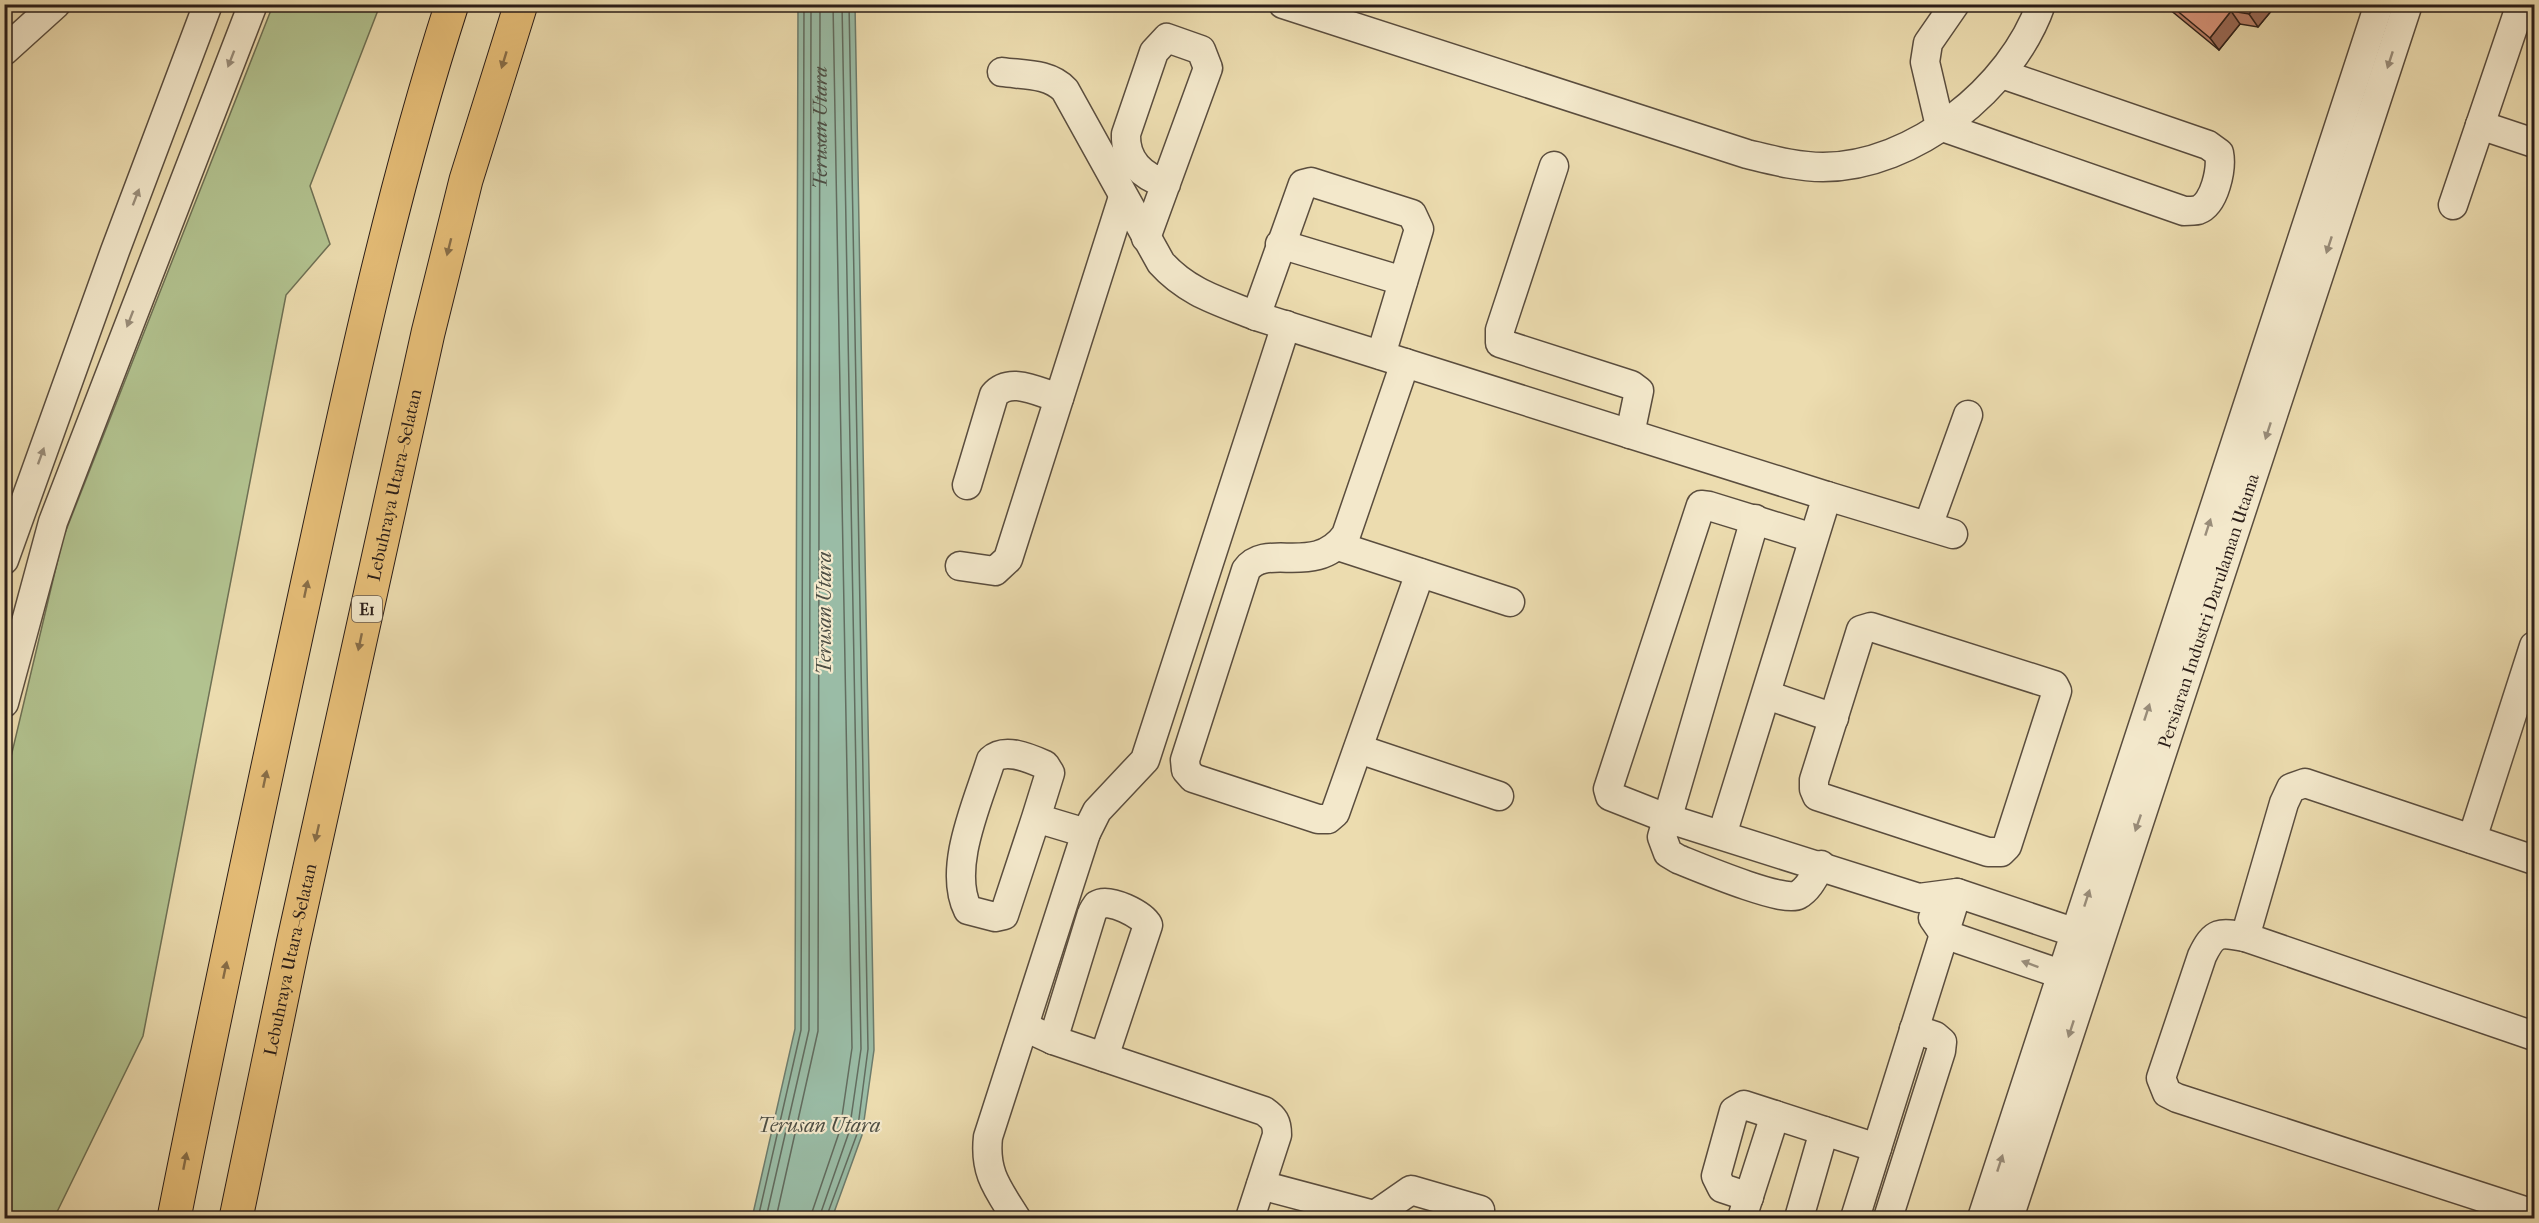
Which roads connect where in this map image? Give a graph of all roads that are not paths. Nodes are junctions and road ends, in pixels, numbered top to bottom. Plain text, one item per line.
1 (208, 4) edge
2 (253, 4) edge
3 (452, 4) edge
4 (521, 4) edge
5 (1283, 4) edge
6 (1955, 4) edge
7 (2041, 4) edge
8 (2408, 4) edge
9 (2521, 4) edge
10 (46, 10) edge
11 (1319, 11) edge
12 (2374, 12) edge
13 (4, 51) edge
14 (1002, 72) dead end
15 (2002, 74) junction
16 (2480, 125) junction
17 (1940, 126) junction
18 (2535, 143) edge
19 (1554, 166) dead end
20 (1166, 184) dead end
21 (1123, 197) junction
22 (2453, 205) dead end
23 (1146, 238) junction
24 (1280, 244) junction
25 (1403, 281) junction
26 (1256, 316) junction
27 (1286, 325) junction
28 (1534, 356) junction
29 (1393, 359) junction
30 (1059, 398) junction
31 (1522, 400) junction
32 (1968, 415) dead end
33 (1630, 434) junction
34 (967, 485) dead end
35 (1827, 496) junction
36 (1755, 519) junction
37 (11, 520) edge
38 (50, 533) junction
39 (1813, 538) junction
40 (1338, 546) junction
41 (4, 560) edge
42 (960, 566) dead end
43 (1420, 573) junction
44 (1510, 602) dead end
45 (2535, 646) edge
46 (2528, 686) edge
47 (1767, 695) junction
48 (4, 703) edge
49 (1834, 718) junction
50 (1359, 749) junction
51 (1499, 796) dead end
52 (1036, 818) junction
53 (1666, 818) junction
54 (1086, 833) junction
55 (1722, 835) junction
56 (2472, 839) junction
57 (2535, 860) edge
58 (1821, 865) junction
59 (1957, 893) junction
60 (1919, 898) junction
61 (1944, 934) junction
62 (2087, 936) junction
63 (2245, 937) junction
64 (2074, 979) junction
65 (1025, 1027) junction
66 (1914, 1029) junction
67 (2535, 1036) edge
68 (1053, 1040) junction
69 (1104, 1057) junction
70 (1775, 1115) junction
71 (1824, 1131) junction
72 (1877, 1148) junction
73 (1261, 1185) junction
74 (1745, 1208) edge
75 (1308, 1209) edge
76 (1480, 1210) dead end
77 (2535, 1214) edge
78 (1380, 1217) edge
79 (174, 1218) edge
80 (236, 1218) edge
81 (1016, 1218) edge
82 (1250, 1218) edge
83 (1789, 1218) edge
84 (1855, 1218) edge
85 (1888, 1218) edge
86 (1982, 1218) edge
87 (2009, 1218) edge

37 -> 1 street
2 -> 38 street
79 -> 3 highway
4 -> 80 highway, Lebuhraya Utara–Selatan / E1
5 - 11 street
6 - 17 street
7 - 15 street
8 -> 62 street, Persiaran Industri Darulaman Utama
9 - 16 street
10 - 13 street
11 - 17 street
62 -> 12 street, Persiaran Industri Darulaman Utama
14 - 21 street
15 - 17 street
15 - 17 street
16 - 18 street
16 - 22 street
19 - 28 street
20 - 23 street
21 - 23 street
21 - 30 street
23 - 26 street
24 - 25 street
24 - 25 street
24 - 26 street
25 - 29 street
26 - 27 street
27 - 29 street
27 - 54 street
28 - 31 street
28 - 33 street
29 - 31 street
29 - 40 street
30 - 34 street
30 - 42 street
31 - 33 street
32 - 35 street
33 - 35 street
35 - 39 street
36 - 39 street
36 - 53 street
36 - 53 street
37 - 38 street
37 - 41 street
38 - 48 street
39 - 47 street
40 - 43 street
40 - 50 street
43 - 44 street
43 - 50 street
45 - 46 street
46 - 56 street
47 - 49 street
47 - 55 street
49 - 49 street
50 - 51 street
52 - 52 street
52 - 54 street
53 - 55 street
53 - 58 street
54 - 65 street
55 - 58 street
56 - 57 street
56 - 63 street
58 - 60 street
59 - 60 street
59 - 61 street
59 - 62 street
60 - 61 street
64 -> 61 street
61 - 66 street
62 - 64 street, Persiaran Industri Darulaman Utama
63 - 67 street
63 - 77 street
86 -> 64 street, Persiaran Industri Darulaman Utama
64 -> 87 street, Persiaran Industri Darulaman Utama
65 - 68 street
65 - 81 street
66 - 72 street
66 - 85 street
68 - 69 street
68 - 69 street
69 - 73 street
70 - 71 street
70 - 74 street
70 - 74 street
71 - 72 street
71 - 83 street
72 - 84 street
73 - 75 street
73 - 82 street
75 - 78 street
76 - 78 street

